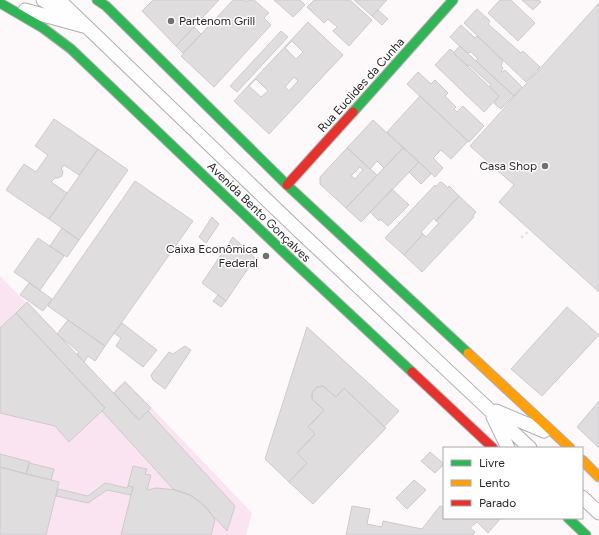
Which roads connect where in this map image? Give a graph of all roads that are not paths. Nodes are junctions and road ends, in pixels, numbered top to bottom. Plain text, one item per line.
1 (43, 0) edge
2 (59, 0) edge
3 (97, 0) edge
4 (453, 0) edge
5 (0, 2) edge
6 (88, 28) junction
7 (287, 185) junction
8 (488, 408) junction
9 (557, 436) junction
10 (492, 447) edge
11 (508, 447) edge
12 (529, 447) edge
13 (569, 447) edge
14 (583, 461) edge
15 (599, 477) edge
16 (583, 498) edge
17 (599, 513) edge
18 (569, 519) edge
19 (586, 535) edge

1 - 6 lane
2 - 6 lane
3 - 7 main road
4 - 7 main road, Rua Euclides da Cunha
5 - 6 lane
5 - 10 main road, Avenida Bento Gonçalves
6 - 8 lane
7 - 9 main road
8 - 9 lane
8 - 11 lane
8 - 12 lane
9 - 13 main road
14 - 15 main road
16 - 17 lane
18 - 19 main road

